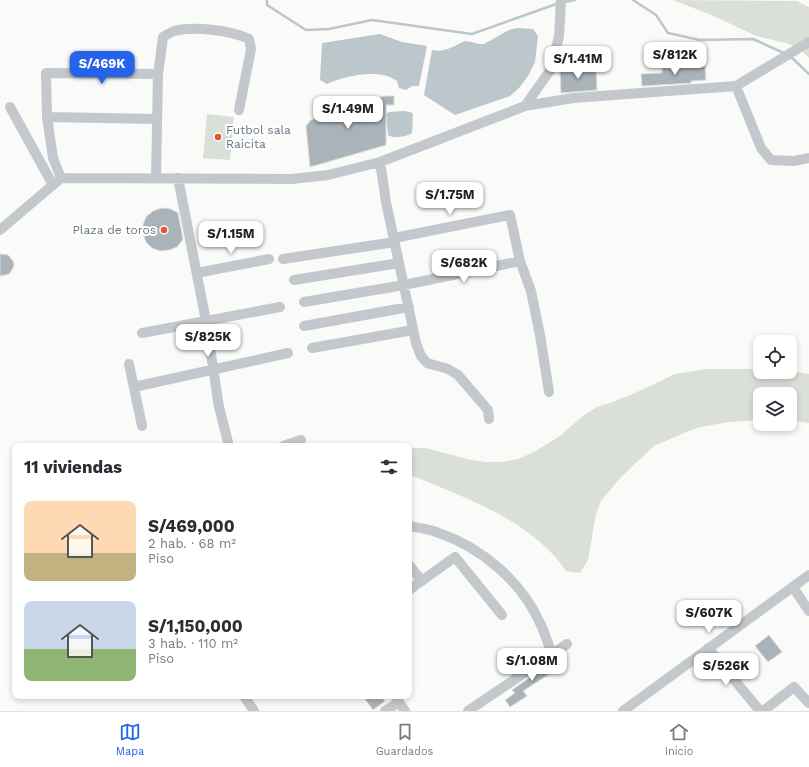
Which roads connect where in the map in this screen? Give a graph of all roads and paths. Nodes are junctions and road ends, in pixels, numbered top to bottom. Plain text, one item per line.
1 (561, 0) edge
2 (809, 42) edge
3 (158, 74) junction
4 (736, 86) junction
5 (525, 106) junction
6 (10, 107) dead end
7 (239, 110) dead end
8 (47, 117) junction
9 (157, 119) junction
10 (809, 158) edge
11 (380, 162) junction
12 (156, 177) junction
13 (178, 178) junction
14 (57, 181) junction
15 (2, 223) edge
16 (394, 240) junction
17 (269, 258) dead end
18 (283, 259) dead end
19 (520, 261) junction
20 (399, 263) junction
21 (197, 274) junction
22 (294, 280) dead end
23 (404, 285) junction
24 (304, 302) dead end
25 (280, 307) dead end
26 (408, 307) junction
27 (206, 321) junction
28 (304, 326) dead end
29 (413, 330) junction
30 (142, 333) dead end
31 (312, 348) dead end
32 (288, 353) dead end
33 (129, 364) dead end
34 (212, 369) junction
35 (134, 386) junction
36 (549, 392) dead end
37 (489, 419) dead end
38 (142, 426) dead end
39 (302, 440) dead end
40 (228, 443) edge
41 (292, 443) edge
42 (412, 527) edge
43 (412, 569) edge
44 (809, 575) edge
45 (422, 581) junction
46 (792, 587) junction
47 (412, 588) edge
48 (809, 611) edge
49 (502, 615) dead end
50 (567, 644) dead end
51 (708, 648) junction
52 (552, 654) junction
53 (246, 699) edge
54 (397, 699) edge
55 (809, 703) edge
56 (254, 711) edge
57 (385, 711) edge
58 (405, 711) edge
59 (468, 711) edge
60 (623, 711) edge
61 (762, 711) edge

1 - 5 street
2 - 4 street
3 - 7 street
3 - 8 street
3 - 9 street
4 - 5 street
4 - 10 street
5 - 11 street
6 - 14 street
8 - 9 street
8 - 14 street
9 - 12 street
11 - 13 street
11 - 16 street
12 - 13 street
12 - 14 street
13 - 21 street
14 - 15 street
16 - 18 street
16 - 19 street
16 - 20 street
17 - 21 street
19 - 23 street
19 - 36 street
20 - 22 street
20 - 23 street
21 - 27 street
23 - 24 street
23 - 26 street
25 - 27 street
26 - 28 street
26 - 29 street
27 - 30 street
27 - 34 street
29 - 31 street
29 - 37 street
32 - 34 street
33 - 35 street
34 - 35 street
34 - 40 street
35 - 38 street
39 - 41 street
42 - 52 street
43 - 45 street
44 - 46 street
45 - 47 street
45 - 49 street
46 - 48 street
46 - 51 street
50 - 52 street
51 - 60 street
51 - 61 street
52 - 59 street
53 - 56 street
54 - 57 street
54 - 58 street
55 - 61 street

